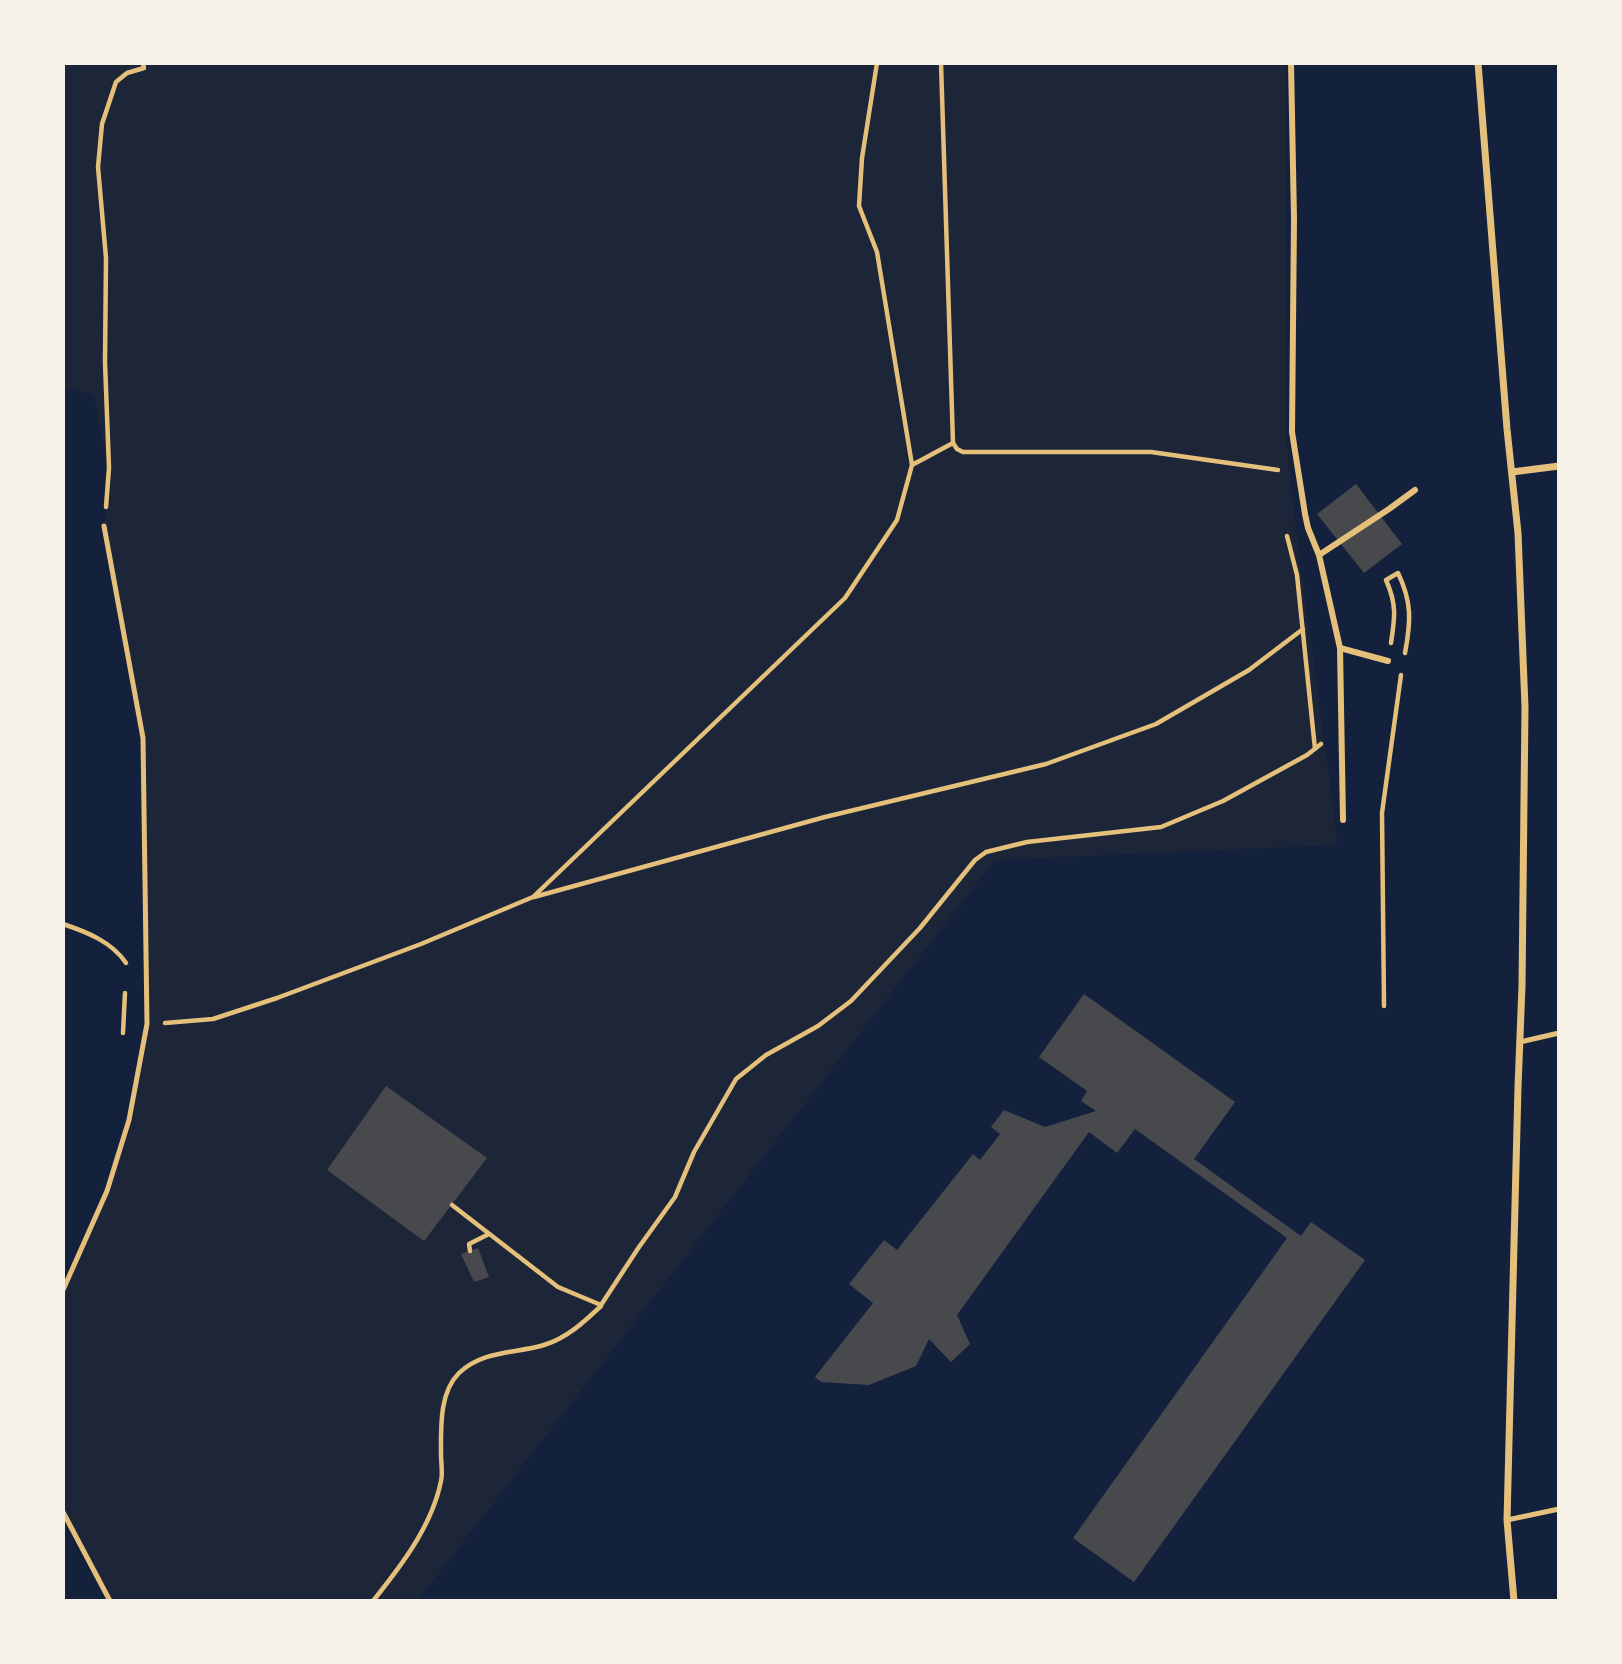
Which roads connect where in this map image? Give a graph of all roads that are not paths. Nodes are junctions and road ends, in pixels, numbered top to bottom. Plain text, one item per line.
1 (1292, 63) edge
2 (1478, 63) edge
3 (1559, 466) edge
4 (1512, 472) junction
5 (1415, 490) dead end
6 (104, 526) road end
7 (1319, 555) junction
8 (1340, 648) junction
9 (1388, 661) dead end
10 (1343, 820) dead end
11 (1559, 1033) edge
12 (1520, 1042) junction
13 (63, 1290) edge
14 (1559, 1509) edge
15 (63, 1513) edge
16 (1507, 1520) junction
17 (110, 1601) edge
18 (1514, 1601) edge

1 - 7 street
2 - 4 street
3 - 4 street
4 - 12 street
5 - 7 street
6 - 13 lane
7 - 8 street
8 - 9 street
8 - 10 street
11 - 12 lane
12 - 16 street
14 - 16 lane
15 - 17 lane
16 - 18 street

